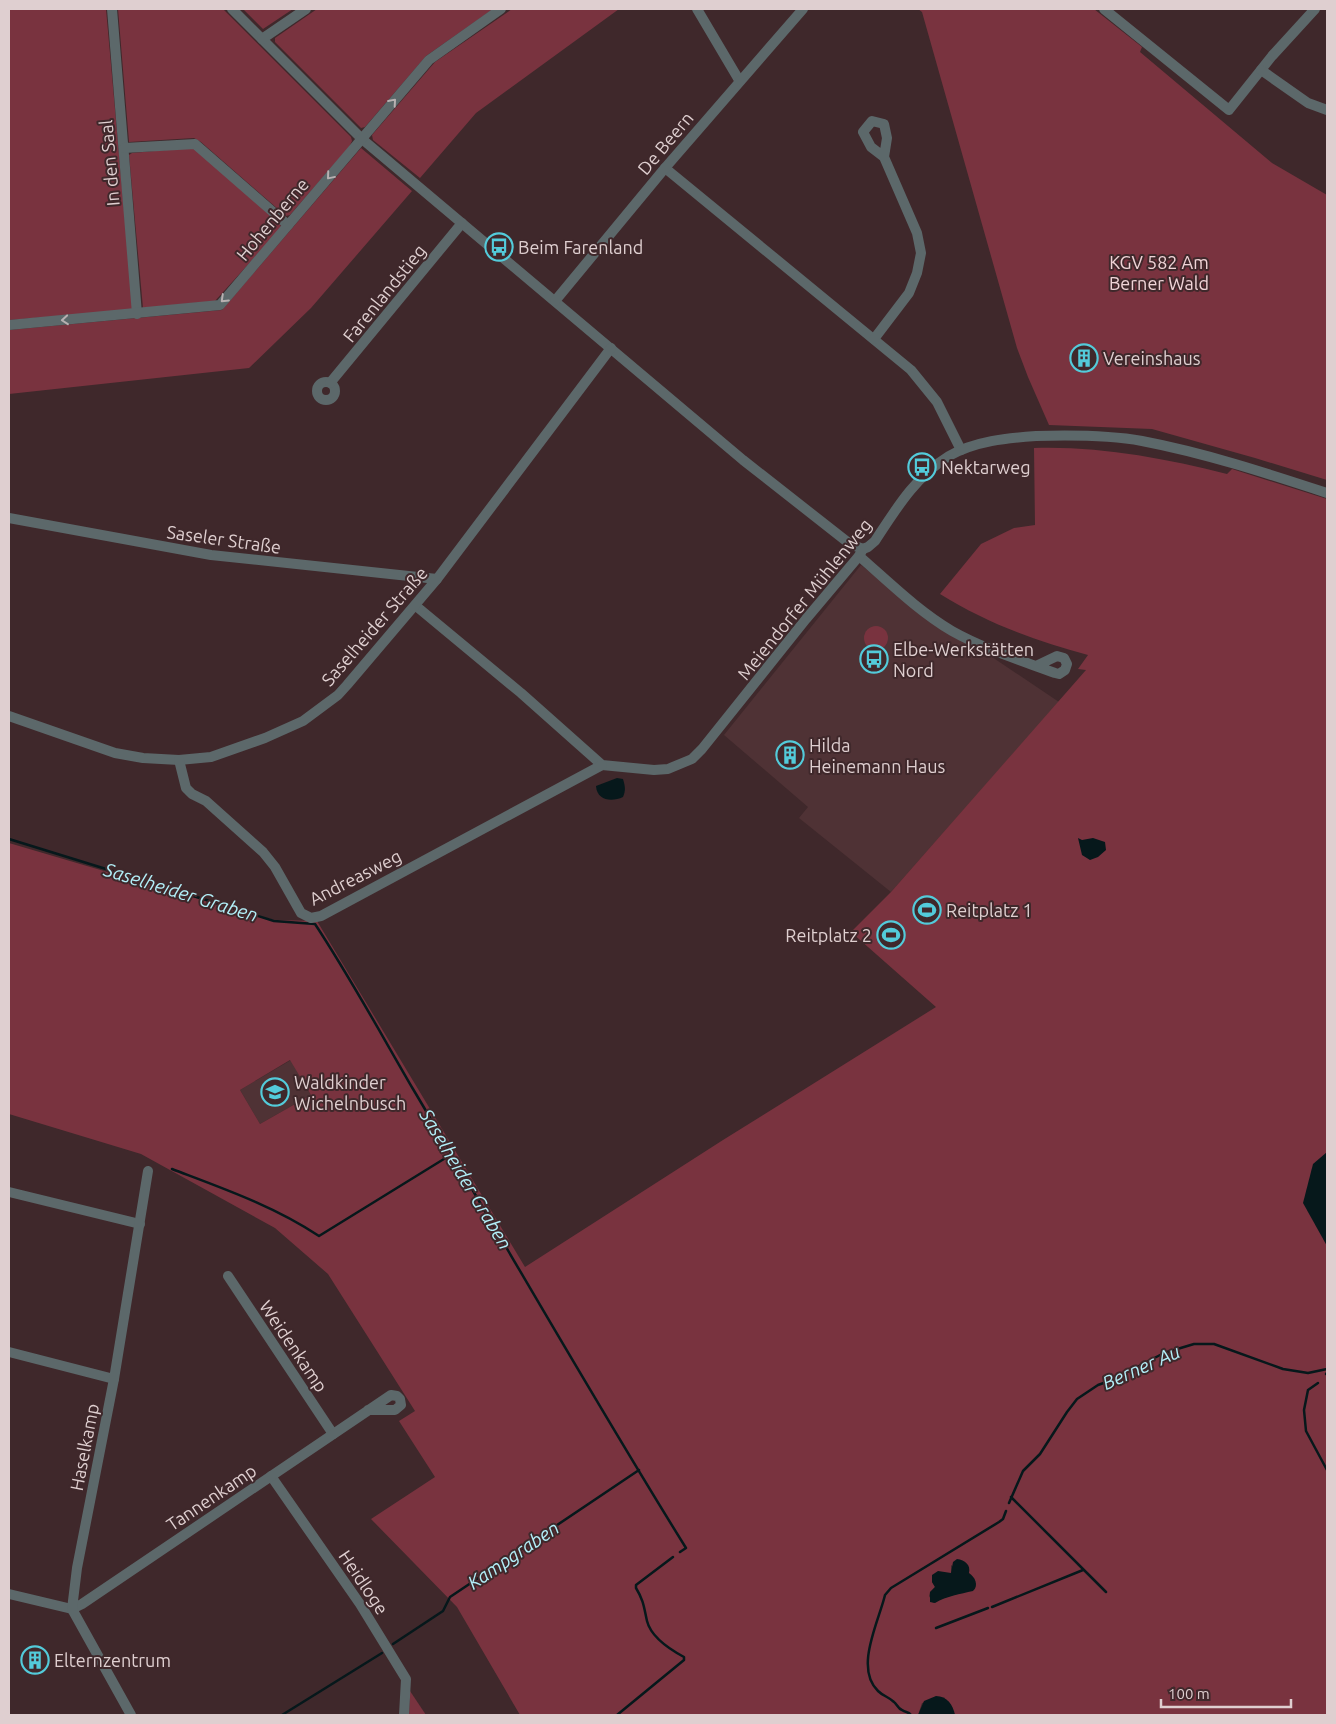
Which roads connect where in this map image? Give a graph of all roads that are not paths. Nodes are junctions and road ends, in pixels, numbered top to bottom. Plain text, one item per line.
1 (112, 9) edge
2 (232, 9) edge
3 (306, 9) edge
4 (501, 9) edge
5 (697, 9) edge
6 (803, 9) edge
7 (1104, 9) edge
8 (1315, 9) edge
9 (262, 39) junction
10 (1261, 70) junction
11 (739, 80) junction
12 (1327, 110) edge
13 (362, 139) junction
14 (124, 148) junction
15 (884, 157) dead end
16 (665, 168) junction
17 (462, 223) junction
18 (288, 225) junction
19 (555, 301) junction
20 (137, 314) junction
21 (9, 325) edge
22 (874, 339) junction
23 (611, 348) junction
24 (330, 384) dead end
25 (961, 450) junction
26 (1327, 493) edge
27 (9, 518) edge
28 (861, 553) junction
29 (438, 579) junction
30 (416, 606) junction
31 (1036, 666) dead end
32 (9, 716) edge
33 (179, 760) junction
34 (602, 766) junction
35 (148, 1171) dead end
36 (9, 1192) edge
37 (140, 1224) junction
38 (228, 1276) dead end
39 (9, 1352) edge
40 (114, 1379) junction
41 (368, 1410) dead end
42 (333, 1434) junction
43 (271, 1476) junction
44 (9, 1594) edge
45 (72, 1609) junction
46 (131, 1715) edge
47 (404, 1715) edge

1 - 14 street, In den Saal
2 - 9 street
3 - 9 street
13 -> 4 street, Hohenberne
5 - 11 street
6 - 11 street, De Beern
7 - 10 street
8 - 10 street
9 - 13 street
10 - 12 street
11 - 16 street, De Beern
13 - 17 street
13 -> 18 street, Hohenberne
14 - 18 street
14 - 20 street, In den Saal
15 - 22 street
16 - 19 street, De Beern
16 - 22 street
17 - 19 street
17 - 24 street, Farenlandstieg
18 -> 20 street, Hohenberne
19 - 23 street
20 -> 21 street, Hohenberne
22 - 25 street
23 - 28 street
23 - 29 street, Saselheider Straße
25 - 26 street, Meiendorfer Mühlenweg
25 - 28 street, Meiendorfer Mühlenweg
27 - 29 street, Saseler Straße
28 - 31 street
28 - 34 street, Meiendorfer Mühlenweg
29 - 30 street, Saselheider Straße
30 - 33 street, Saselheider Straße
30 - 34 street
32 - 33 street, Saselheider Straße
33 - 34 street, Andreasweg
35 - 37 street, Haselkamp
36 - 37 street
37 - 40 street, Haselkamp
38 - 42 street, Weidenkamp
39 - 40 street
40 - 45 street, Haselkamp
41 - 42 street, Tannenkamp
42 - 43 street, Tannenkamp
43 - 45 street, Tannenkamp
43 - 47 street, Heidloge
44 - 45 street
45 - 46 street

